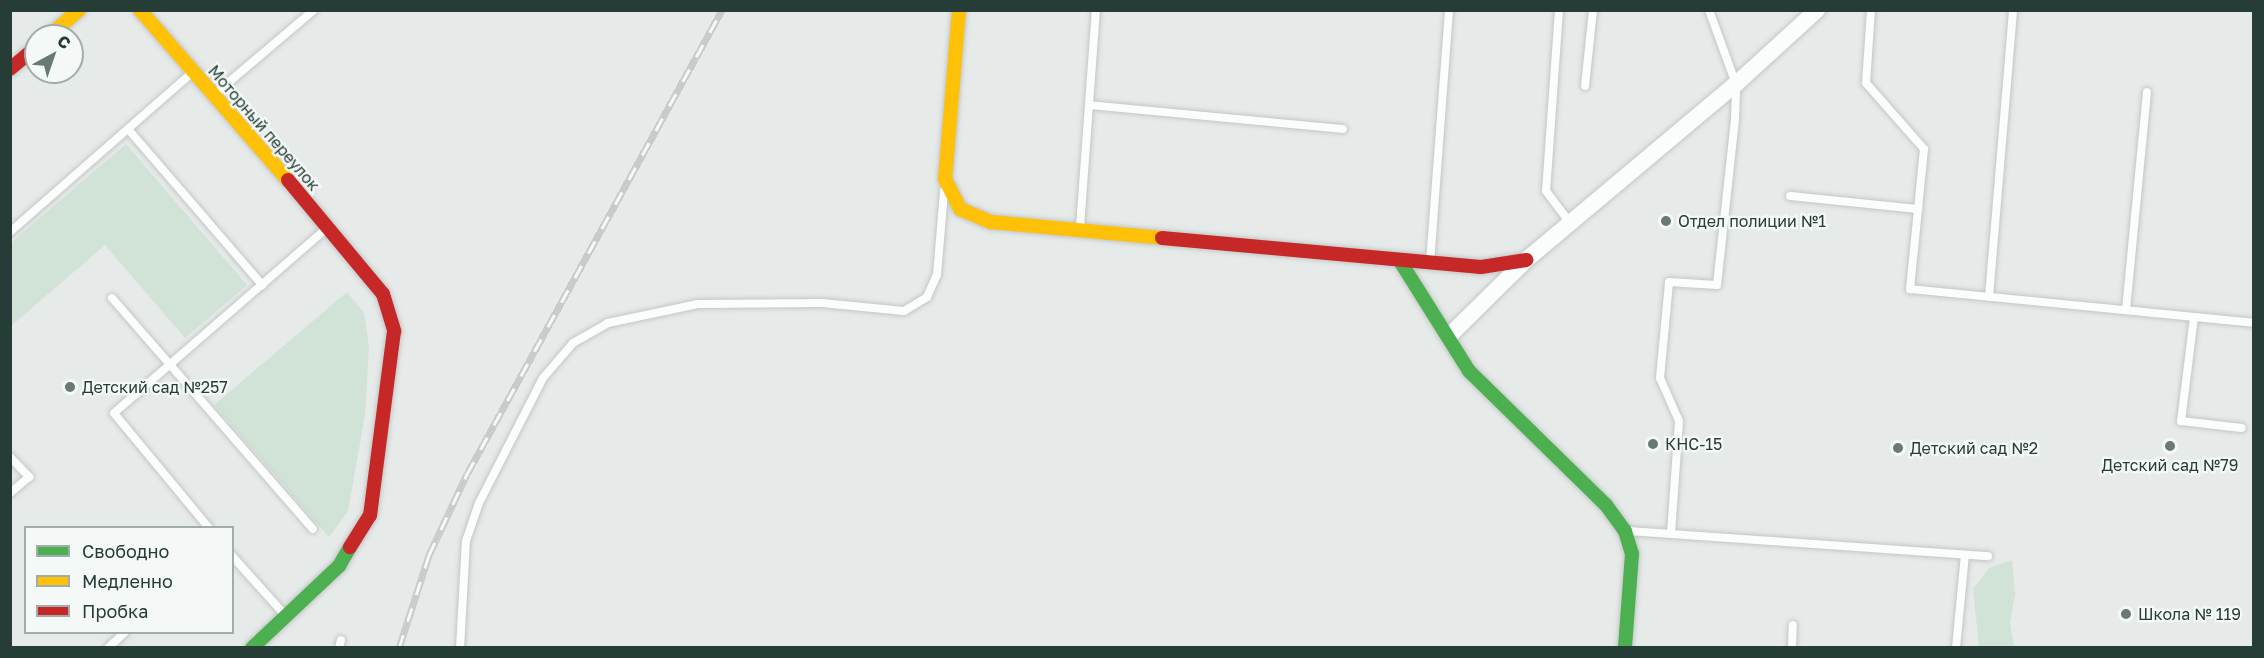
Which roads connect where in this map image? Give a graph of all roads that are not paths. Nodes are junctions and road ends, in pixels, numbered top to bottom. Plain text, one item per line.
1 (78, 10) edge
2 (140, 10) edge
3 (314, 10) edge
4 (959, 10) edge
5 (1096, 10) edge
6 (1449, 10) edge
7 (1559, 10) edge
8 (1593, 10) edge
9 (1709, 10) edge
10 (1817, 10) edge
11 (1871, 10) edge
12 (2013, 10) edge
13 (62, 24) edge
14 (24, 57) edge
15 (10, 69) edge
16 (194, 72) junction
17 (1736, 84) junction
18 (1585, 86) dead end
19 (2147, 92) dead end
20 (213, 95) junction
21 (1089, 105) junction
22 (128, 129) junction
23 (1343, 129) dead end
24 (945, 178) junction
25 (1790, 196) dead end
26 (1918, 209) junction
27 (1570, 223) junction
28 (328, 227) junction
29 (1080, 231) junction
30 (10, 232) edge
31 (1526, 260) junction
32 (1400, 261) junction
33 (1437, 264) junction
34 (1470, 266) junction
35 (262, 285) junction
36 (1989, 297) junction
37 (112, 298) dead end
38 (1489, 299) junction
39 (1426, 300) junction
40 (2126, 310) junction
41 (2194, 317) junction
42 (1437, 318) junction
43 (1465, 318) junction
44 (2253, 323) edge
45 (1449, 336) junction
46 (169, 366) junction
47 (2242, 428) dead end
48 (10, 457) edge
49 (10, 493) edge
50 (207, 526) edge
51 (313, 529) dead end
52 (1625, 531) junction
53 (1671, 533) junction
54 (1965, 555) junction
55 (1988, 556) dead end
56 (234, 558) edge
57 (287, 616) junction
58 (1793, 625) dead end
59 (124, 634) edge
60 (108, 648) edge
61 (252, 648) edge
62 (460, 648) edge
63 (1625, 648) edge
64 (1792, 648) edge
65 (1956, 648) edge

1 - 13 street
2 - 16 street, Моторный переулок
3 - 20 lane
4 - 24 street
5 - 21 lane
6 - 33 lane
7 - 27 lane
8 - 18 lane
9 - 17 lane
10 - 17 street
11 - 26 lane
12 - 36 lane
14 - 15 street
16 - 20 street, Моторный переулок
16 - 22 lane
17 - 27 street
17 - 53 lane
19 - 40 lane
20 - 28 street, Моторный переулок
21 - 23 lane
21 - 29 lane
22 - 30 lane
22 - 35 lane
24 - 29 street
24 - 62 lane
25 - 26 lane
26 - 36 lane
27 - 31 street
28 - 35 lane
28 - 57 street, Моторный переулок
29 - 32 street
31 - 34 street
31 - 38 street
32 - 33 street
32 - 39 street
33 - 34 street
33 - 39 street
34 - 38 street
35 - 46 lane
36 - 40 lane
37 - 46 lane
38 - 43 street
39 - 42 street
40 - 41 lane
41 - 44 lane
41 - 47 lane
42 - 43 street
42 - 45 street
43 - 45 street
45 - 52 street
46 - 50 lane
46 - 51 lane
48 - 49 lane
52 - 53 lane
52 - 63 street
53 - 54 lane
54 - 55 lane
54 - 65 lane
56 - 57 lane
57 - 61 street, Моторный переулок
58 - 64 lane
59 - 60 lane

